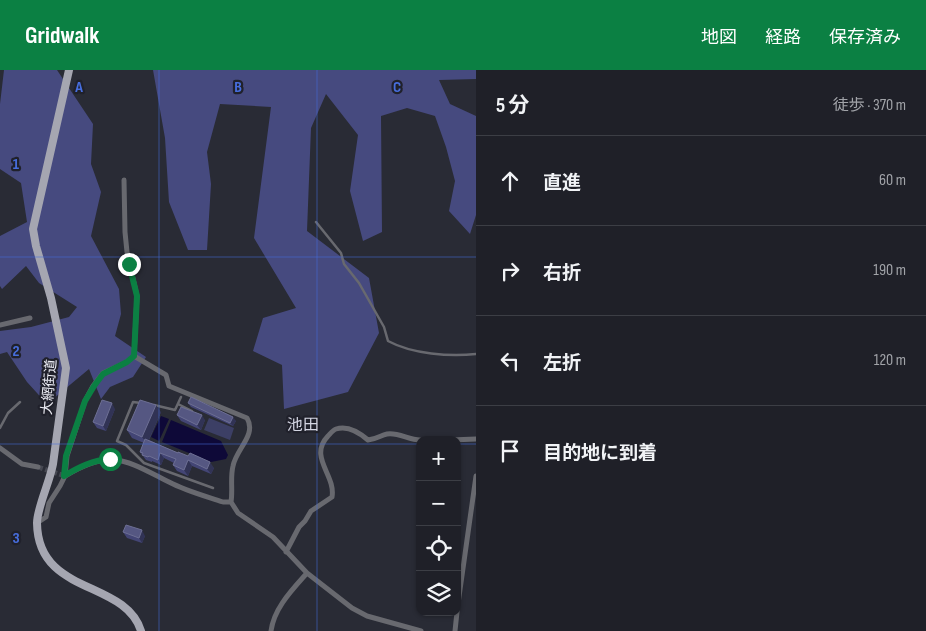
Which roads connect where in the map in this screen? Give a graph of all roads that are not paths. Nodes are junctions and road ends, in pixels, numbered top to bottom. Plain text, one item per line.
1 (69, 70) edge
2 (124, 180) dead end
3 (316, 222) dead end
4 (30, 318) dead end
5 (0, 325) edge
6 (476, 354) edge
7 (134, 356) junction
8 (181, 397) dead end
9 (20, 402) dead end
10 (142, 403) edge
11 (152, 404) edge
12 (178, 404) junction
13 (198, 414) edge
14 (0, 428) edge
15 (476, 438) edge
16 (461, 439) edge
17 (416, 440) edge
18 (0, 448) edge
19 (38, 467) tunnel mouth
20 (153, 470) junction
21 (64, 476) junction
22 (476, 476) edge
23 (213, 488) dead end
24 (231, 502) junction
25 (37, 523) junction
26 (286, 552) junction
27 (307, 573) junction
28 (461, 583) edge
29 (457, 616) edge
30 (141, 631) edge
31 (271, 631) edge
32 (421, 631) edge
33 (455, 631) edge

1 - 25 main road, 大網街道
2 - 7 street
3 - 6 lane
4 - 5 street
7 - 21 street
7 - 24 street
8 - 12 lane
9 - 14 lane
10 - 20 lane
11 - 12 lane
12 - 13 lane
15 - 16 street
17 - 26 street
18 - 19 street
20 - 21 street
20 - 23 lane
20 - 24 street
21 - 25 street
22 - 28 street
24 - 26 street
25 - 30 main road, 大網街道
26 - 27 street
27 - 31 street
27 - 32 street
29 - 33 street

